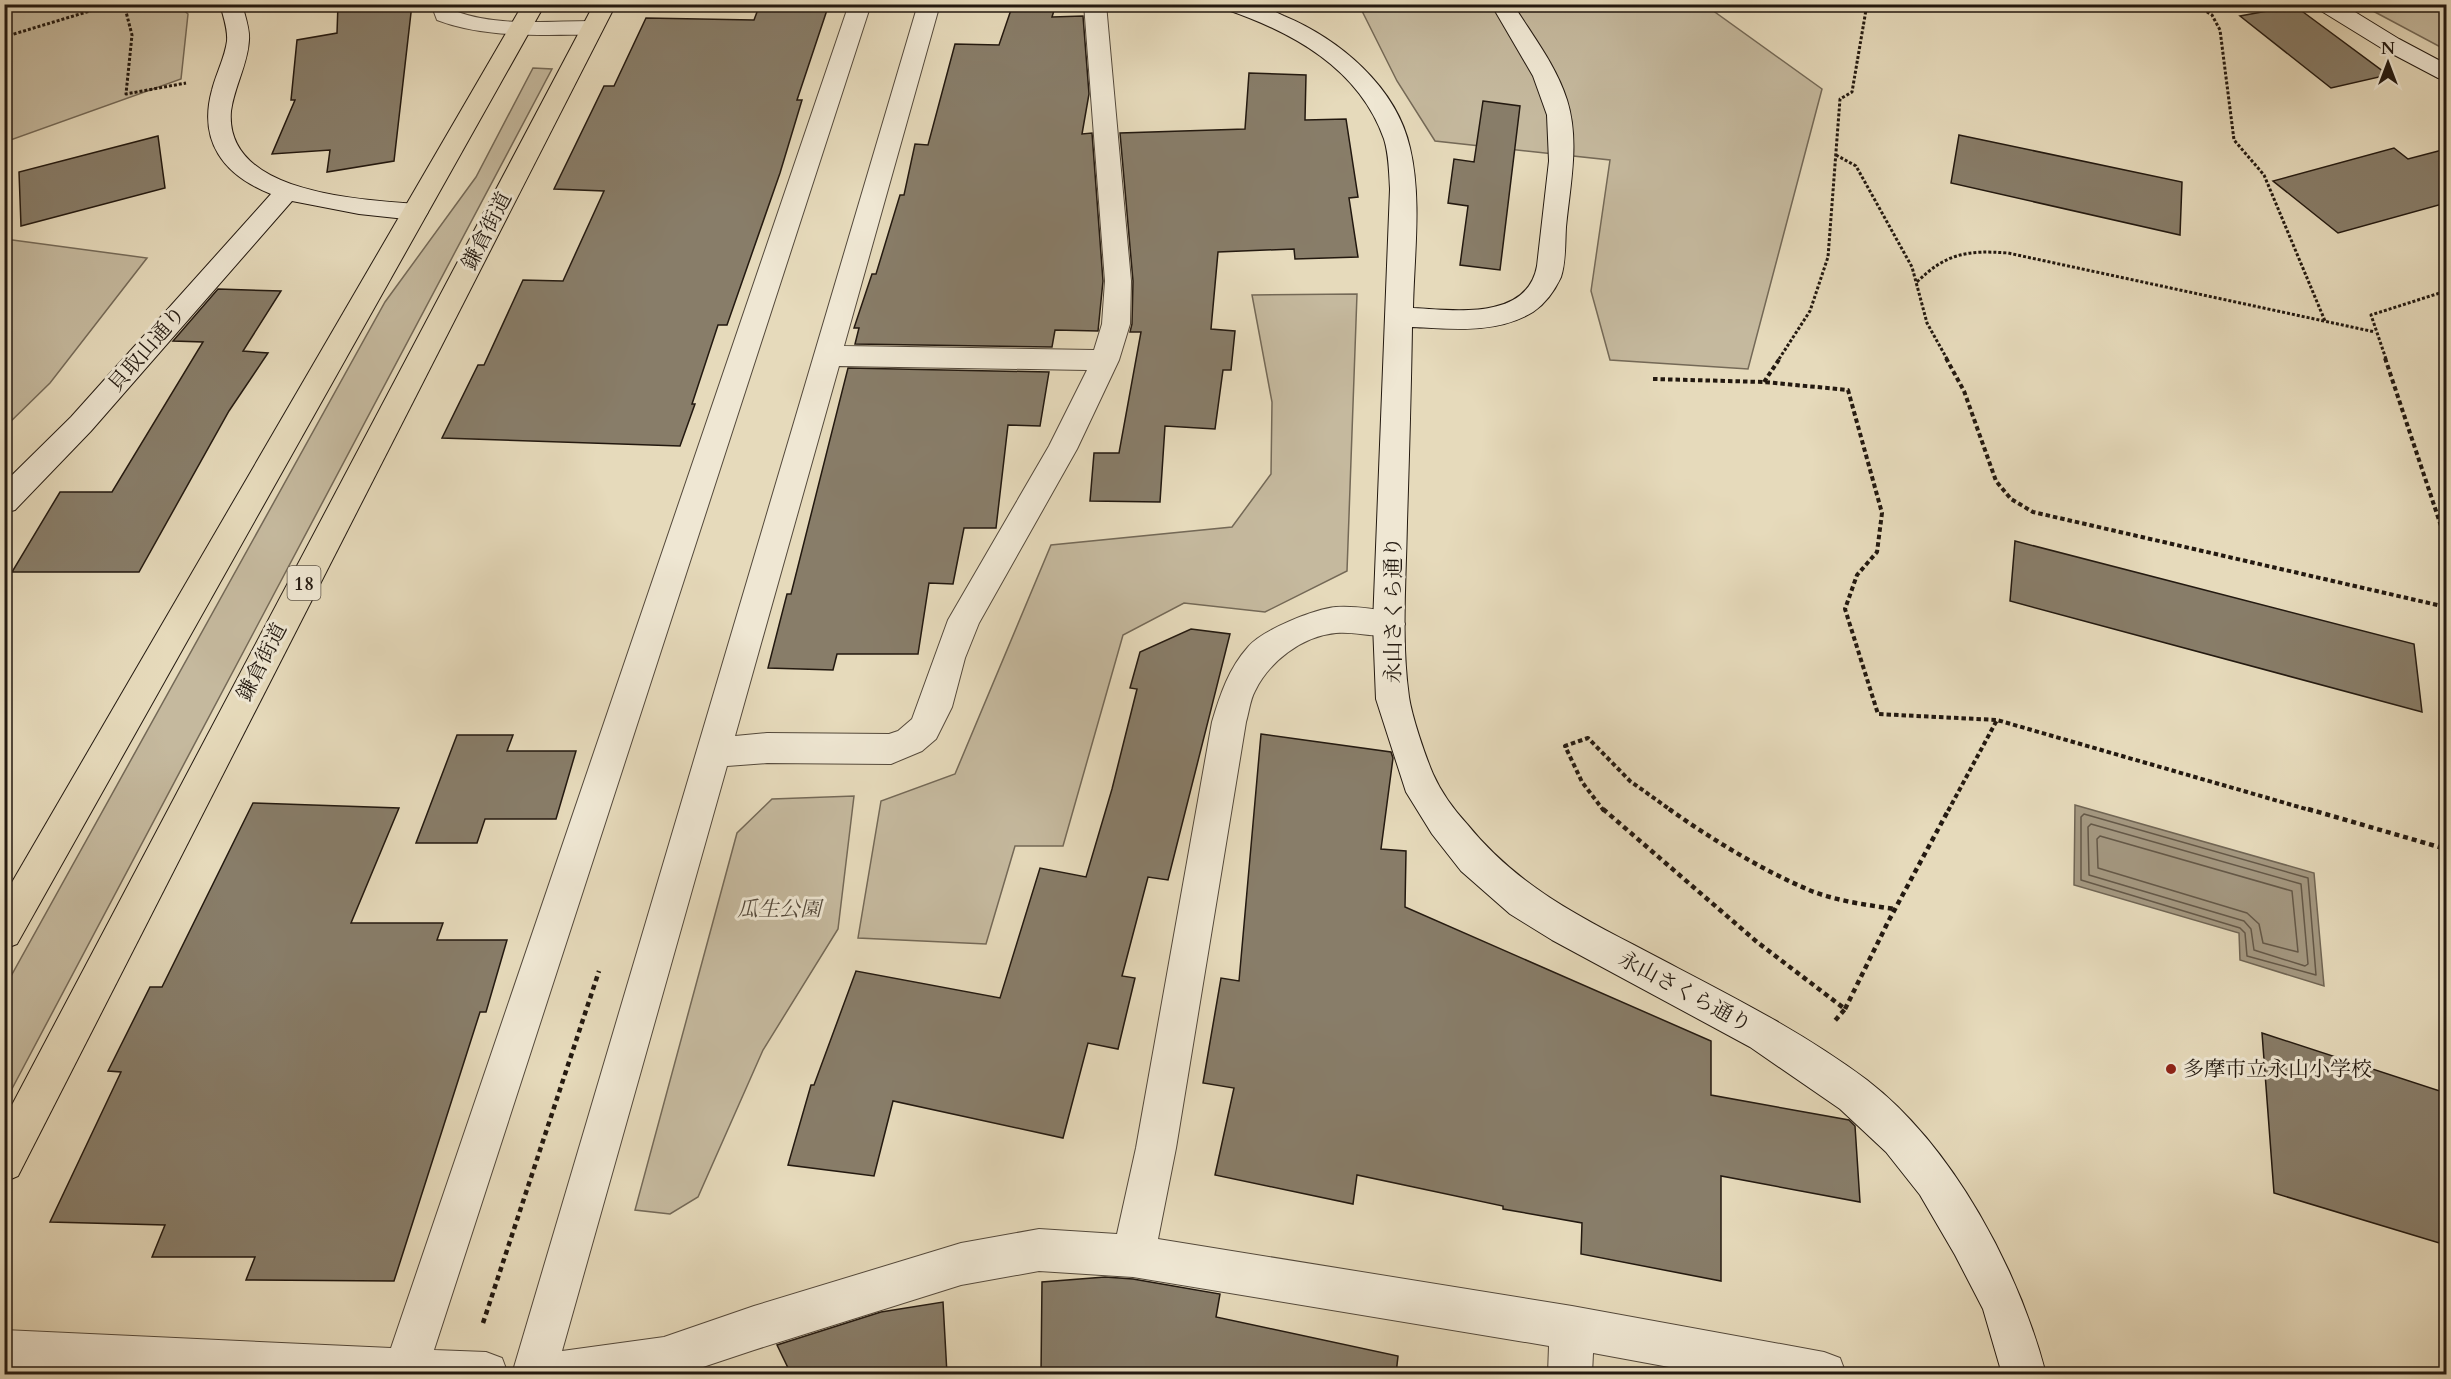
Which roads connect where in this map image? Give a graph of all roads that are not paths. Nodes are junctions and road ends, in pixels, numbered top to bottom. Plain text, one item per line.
1 (231, 4) edge
2 (442, 4) edge
3 (860, 4) edge
4 (929, 4) edge
5 (1095, 4) edge
6 (1233, 4) edge
7 (1502, 4) edge
8 (2326, 4) edge
9 (527, 16) edge
10 (599, 16) edge
11 (2446, 73) edge
12 (286, 192) junction
13 (414, 212) junction
14 (1400, 317) junction
15 (829, 356) junction
16 (1105, 360) junction
17 (4, 502) edge
18 (1389, 624) junction
19 (712, 752) junction
20 (4, 932) edge
21 (4, 1162) edge
22 (1133, 1256) junction
23 (1572, 1328) junction
24 (4, 1352) edge
25 (405, 1373) edge
26 (486, 1374) edge
27 (534, 1374) edge
28 (553, 1374) edge
29 (1570, 1374) edge
30 (1824, 1374) edge
31 (2024, 1374) edge

1 - 12 street
2 - 9 street
3 - 25 street
4 - 15 street
5 - 16 street
6 - 14 street, 永山さくら通り
7 - 14 street
8 - 11 street
9 - 10 street
9 - 13 main road
10 - 21 main road, 鎌倉街道 / 18
12 - 13 street
12 - 17 street, 貝取山通り
13 - 20 main road
14 - 18 street, 永山さくら通り
15 - 16 street
15 - 19 street
16 - 19 street
18 - 22 street
18 - 31 street, 永山さくら通り
19 - 27 street
22 - 23 street
22 - 28 street
23 - 29 street
23 - 30 street
24 - 25 street
25 - 26 street

